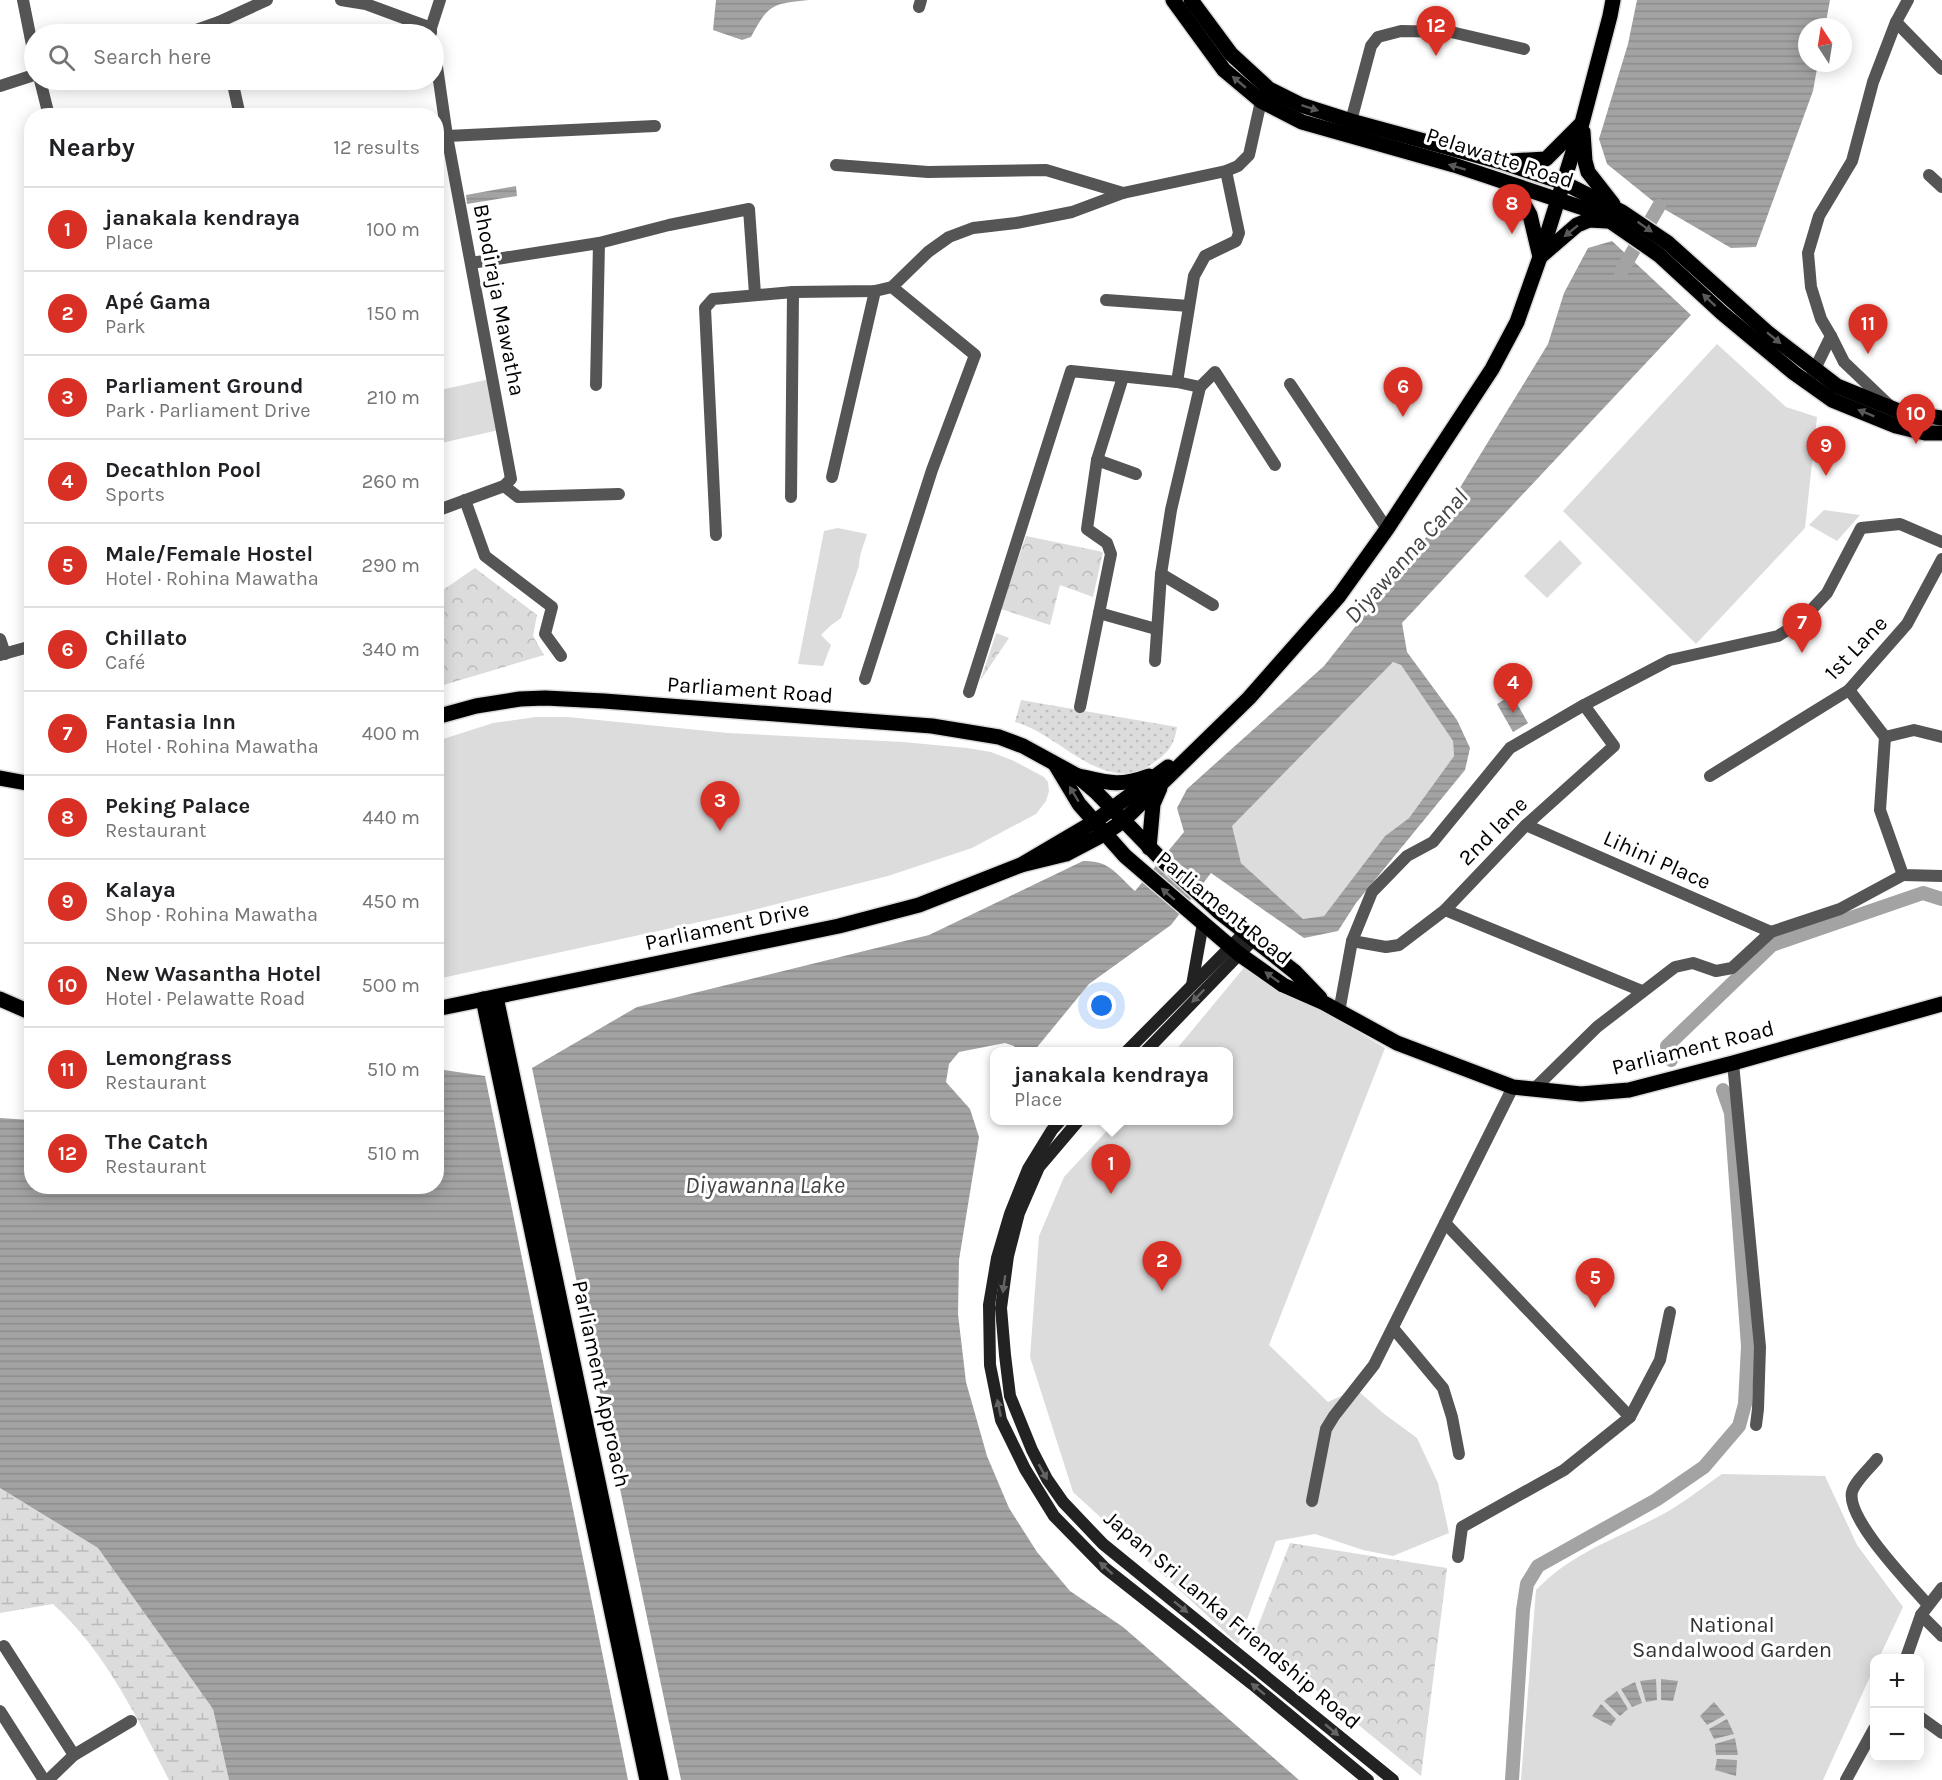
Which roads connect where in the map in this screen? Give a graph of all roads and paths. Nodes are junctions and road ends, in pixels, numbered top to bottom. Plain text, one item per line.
1 (23, 0) edge
2 (267, 0) edge
3 (341, 0) edge
4 (440, 0) edge
5 (1191, 0) edge
6 (1613, 0) edge
7 (1908, 0) edge
8 (1178, 2) edge
9 (1896, 22) junction
10 (28, 24) edge
11 (227, 24) edge
12 (414, 24) edge
13 (433, 24) edge
14 (1524, 49) dead end
15 (1942, 69) edge
16 (24, 78) edge
17 (0, 86) edge
18 (42, 90) edge
19 (234, 90) edge
20 (440, 90) edge
21 (1265, 95) junction
22 (47, 108) edge
23 (238, 108) edge
24 (443, 108) edge
25 (444, 115) edge
26 (1351, 121) junction
27 (1582, 123) junction
28 (655, 126) dead end
29 (447, 136) junction
30 (1501, 162) junction
31 (836, 165) dead end
32 (1226, 171) junction
33 (1929, 175) dead end
34 (1564, 183) junction
35 (1513, 185) junction
36 (1942, 187) edge
37 (1123, 192) junction
38 (1558, 200) junction
39 (1616, 216) junction
40 (599, 243) junction
41 (1540, 257) junction
42 (471, 263) junction
43 (892, 287) junction
44 (875, 291) junction
45 (793, 292) junction
46 (755, 294) junction
47 (1106, 300) dead end
48 (1189, 306) junction
49 (1831, 336) junction
50 (1123, 377) junction
51 (1811, 377) junction
52 (1177, 382) junction
53 (1290, 384) dead end
54 (596, 386) dead end
55 (1200, 387) junction
56 (1893, 409) junction
57 (1942, 418) edge
58 (1942, 433) edge
59 (1097, 460) junction
60 (1275, 465) dead end
61 (1136, 474) dead end
62 (832, 477) dead end
63 (504, 486) junction
64 (619, 494) dead end
65 (791, 497) dead end
66 (465, 500) junction
67 (444, 508) edge
68 (1387, 529) junction
69 (716, 535) dead end
70 (1942, 542) edge
71 (1942, 559) edge
72 (1161, 574) junction
73 (1213, 605) dead end
74 (1099, 613) junction
75 (1156, 629) junction
76 (0, 639) edge
77 (24, 648) edge
78 (2, 655) edge
79 (561, 656) dead end
80 (1155, 661) dead end
81 (865, 679) dead end
82 (1849, 690) junction
83 (969, 692) dead end
84 (1584, 705) junction
85 (1080, 706) dead end
86 (444, 715) edge
87 (1885, 737) junction
88 (1942, 738) edge
89 (1055, 764) junction
90 (1076, 775) junction
91 (1710, 776) dead end
92 (0, 778) edge
93 (1162, 778) junction
94 (24, 782) edge
95 (1118, 816) junction
96 (1526, 825) junction
97 (1099, 828) junction
98 (1154, 853) junction
99 (1066, 854) junction
100 (1125, 856) junction
101 (1021, 864) junction
102 (1903, 875) junction
103 (1942, 876) edge
104 (1445, 910) junction
105 (1198, 919) junction
106 (1771, 932) junction
107 (1249, 935) junction
108 (1352, 941) junction
109 (1235, 949) junction
110 (1192, 986) junction
111 (1642, 991) junction
112 (490, 998) junction
113 (0, 999) edge
114 (1324, 1003) junction
115 (1942, 1004) edge
116 (444, 1007) edge
117 (24, 1010) edge
118 (1339, 1012) junction
119 (1131, 1047) edge
120 (1149, 1047) edge
121 (1733, 1063) junction
122 (1513, 1087) junction
123 (1534, 1089) junction
124 (1056, 1125) edge
125 (1075, 1125) edge
126 (1444, 1223) junction
127 (1670, 1312) dead end
128 (1393, 1328) junction
129 (1630, 1417) junction
130 (1756, 1425) dead end
131 (1459, 1454) dead end
132 (1877, 1459) dead end
133 (1312, 1501) dead end
134 (1458, 1557) dead end
135 (1942, 1588) edge
136 (1925, 1610) junction
137 (1942, 1636) edge
138 (4, 1646) dead end
139 (1908, 1654) edge
140 (0, 1711) edge
141 (1924, 1720) edge
142 (131, 1721) dead end
143 (1942, 1733) edge
144 (1870, 1738) edge
145 (74, 1755) junction
146 (44, 1780) edge
147 (48, 1780) edge
148 (647, 1780) edge
149 (661, 1780) edge
150 (1368, 1780) edge
151 (1392, 1780) edge
152 (1846, 1780) edge

1 - 10 street
2 - 11 street
3 - 12 street
4 - 13 street
5 - 21 main road, Pelawatte Road
6 - 27 main road
7 - 9 street
21 -> 8 main road, Pelawatte Road
9 - 15 street
9 - 49 street
14 - 26 street
16 - 17 street
18 - 22 street
19 - 23 street
20 - 24 street, Bhodiraja Mawatha
21 -> 26 main road, Pelawatte Road
21 - 32 street
35 -> 21 main road, Pelawatte Road
25 - 29 street, Bhodiraja Mawatha
26 - 30 main road, Pelawatte Road
27 - 30 main road
27 - 34 main road
27 - 39 main road
28 - 29 street
29 - 42 street, Bhodiraja Mawatha
30 - 34 main road, Pelawatte Road
31 - 37 street
32 - 37 street
32 - 48 street
33 - 36 street
34 - 38 main road
34 - 39 main road, Pelawatte Road
35 - 38 main road, Pelawatte Road
35 - 41 main road
37 - 43 street
38 - 39 main road, Pelawatte Road
38 - 41 main road
39 -> 41 main road
39 - 51 main road, Pelawatte Road
40 - 42 street
40 - 46 street
40 - 54 street
41 - 68 main road
42 - 63 street, Bhodiraja Mawatha
43 - 44 street
43 - 81 street
44 - 45 street
44 - 62 street
45 - 46 street
45 - 65 street
46 - 69 street
47 - 48 street
48 - 52 street
49 - 51 street
49 - 56 street
50 - 52 street
50 - 59 street
50 - 83 street
51 - 56 main road, Pelawatte Road
58 -> 51 main road, Pelawatte Road
52 - 55 street
53 - 68 street
55 - 60 street
55 - 72 street
56 - 57 main road, Pelawatte Road
59 - 61 street
59 - 74 street
63 - 64 street
63 - 66 street
66 - 67 street
66 - 79 street
68 - 93 main road
70 - 84 street
71 - 82 street, 1st Lane
72 - 73 street
72 - 75 street
74 - 75 street
74 - 85 street
75 - 80 street
76 - 78 street
77 - 78 street
82 - 87 street
82 - 91 street, 1st Lane
84 - 96 street, 2nd lane
84 - 108 street
86 - 89 main road, Parliament Road
87 - 88 street
87 - 102 street
89 - 90 main road, Parliament Road
97 -> 89 main road, Parliament Road
90 - 93 main road
90 - 95 main road, Parliament Road
92 - 94 main road
93 - 95 main road
93 - 98 main road
95 - 97 main road
95 - 98 main road, Parliament Road
96 - 104 street, 2nd lane
96 - 106 street, Lihini Place
97 - 99 main road, Parliament Drive
97 - 100 main road, Parliament Road
97 - 101 main road, Parliament Drive
98 - 107 main road, Parliament Road
99 - 100 main road
99 - 101 main road, Parliament Drive
105 -> 100 main road, Parliament Road
101 - 112 main road, Parliament Drive
102 - 103 street
102 - 106 street
104 - 108 street, 2nd lane
104 - 111 street
105 - 109 main road, Parliament Road
105 - 110 main road
106 - 111 street
107 - 109 main road
107 - 114 main road, Parliament Road
108 - 118 street
109 - 110 main road
114 -> 109 main road, Parliament Road
109 -> 120 main road
110 - 119 main road
111 - 123 street
112 - 116 main road, Parliament Drive
112 - 148 main road, Parliament Approach
112 - 149 main road, Parliament Approach
113 - 117 main road
114 - 118 main road, Parliament Road
115 - 121 main road, Parliament Road
118 - 122 main road, Parliament Road
121 - 123 main road, Parliament Road
121 - 130 street
122 - 123 main road, Parliament Road
122 - 126 street
150 -> 124 main road, Japan Sri Lanka Friendship Road
125 -> 151 main road, Japan Sri Lanka Friendship Road
126 - 128 street
126 - 129 street
127 - 129 street
128 - 131 street
128 - 133 street
129 - 134 street
132 - 136 street
135 - 136 street
136 - 137 street
136 - 139 street
138 - 145 street
140 - 146 street
141 - 143 street
142 - 145 street
144 - 152 street
145 - 147 street

